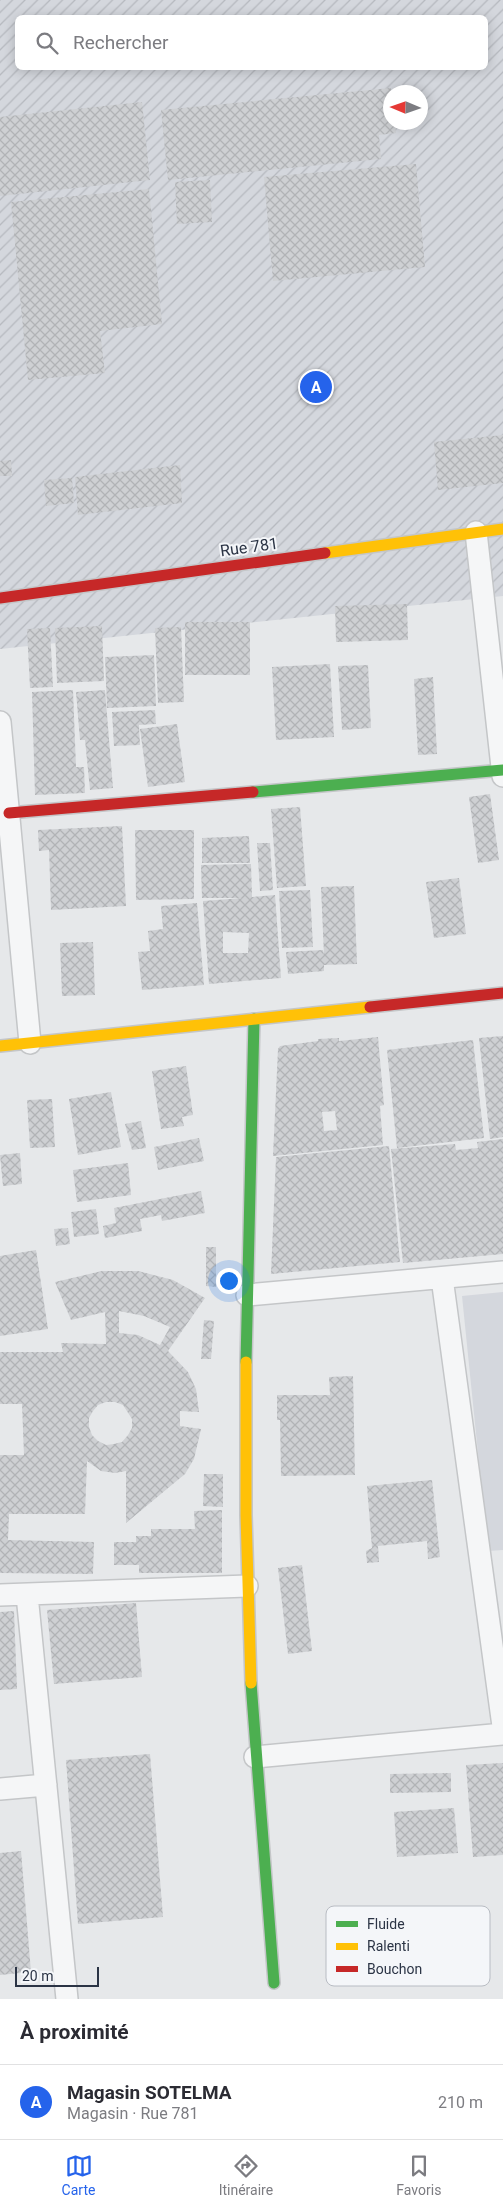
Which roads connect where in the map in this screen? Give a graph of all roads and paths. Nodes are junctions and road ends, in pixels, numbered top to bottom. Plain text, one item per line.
1 (503, 529) edge
2 (476, 532) junction
3 (0, 598) edge
4 (0, 722) edge
5 (503, 770) edge
6 (503, 776) edge
7 (9, 813) junction
8 (503, 993) edge
9 (254, 1019) junction
10 (30, 1043) junction
11 (0, 1046) edge
12 (503, 1272) edge
13 (442, 1278) junction
14 (247, 1296) junction
15 (247, 1586) junction
16 (0, 1595) edge
17 (26, 1595) junction
18 (503, 1726) edge
19 (503, 1734) edge
20 (255, 1757) junction
21 (46, 1785) junction
22 (0, 1789) edge
23 (274, 1983) dead end
24 (67, 1999) edge

1 - 2 street, Rue 781
2 - 3 street, Rue 781
2 - 5 street
4 - 7 street
5 - 6 street
5 - 7 street
7 - 10 street
8 - 9 street
9 - 10 street
9 - 14 street
10 - 11 street
12 - 13 street
13 - 14 street
13 - 18 street
14 - 15 street
15 - 17 street
15 - 20 street
16 - 17 street
17 - 21 street
19 - 20 street
20 - 23 street
21 - 22 street
21 - 24 street

